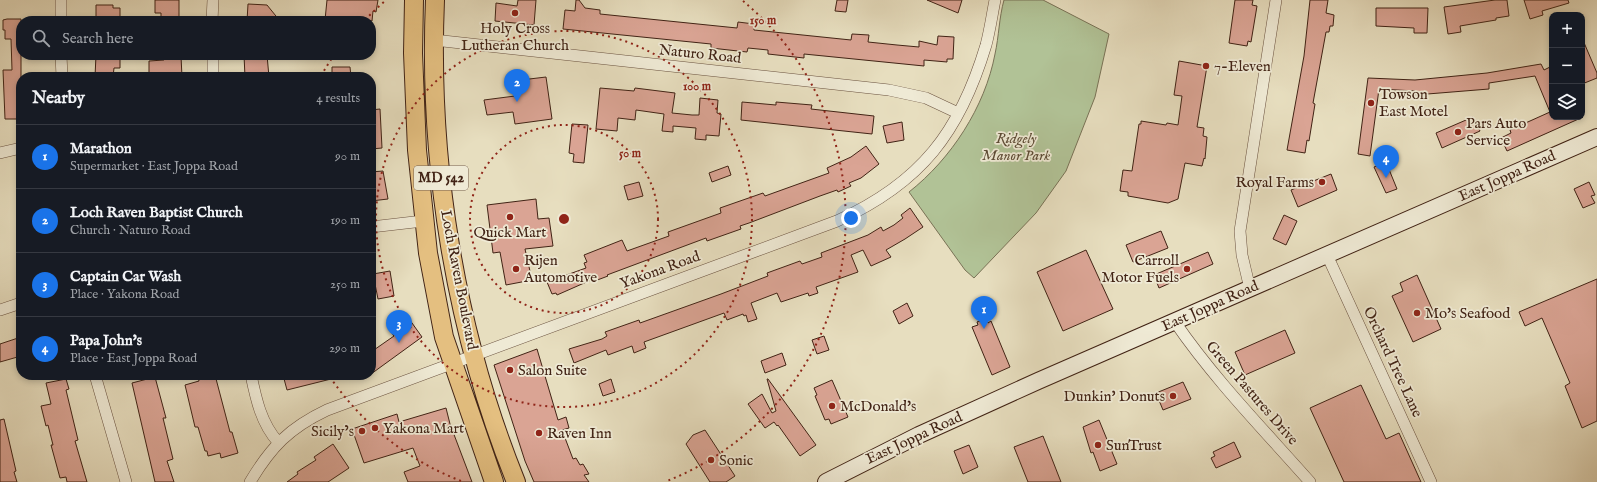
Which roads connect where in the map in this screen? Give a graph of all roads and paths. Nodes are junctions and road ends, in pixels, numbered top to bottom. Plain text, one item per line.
1 (61, 0) edge
2 (214, 0) edge
3 (414, 0) edge
4 (435, 0) edge
5 (995, 0) edge
6 (1276, 0) edge
7 (61, 16) edge
8 (212, 16) edge
9 (434, 40) junction
10 (61, 60) edge
11 (213, 60) edge
12 (62, 72) edge
13 (213, 72) edge
14 (958, 113) junction
15 (1597, 137) edge
16 (16, 149) edge
17 (0, 153) edge
18 (423, 221) junction
19 (376, 226) edge
20 (1327, 255) junction
21 (1250, 289) junction
22 (16, 305) edge
23 (0, 310) edge
24 (1175, 322) junction
25 (474, 354) junction
26 (452, 362) junction
27 (96, 380) edge
28 (252, 380) edge
29 (278, 442) junction
30 (126, 482) edge
31 (250, 482) edge
32 (494, 482) edge
33 (516, 482) edge
34 (826, 482) edge
35 (1310, 482) edge
36 (1431, 482) edge

1 - 7 street
2 - 8 street
3 - 18 main road, Loch Raven Boulevard / MD 542
4 - 9 main road, Loch Raven Boulevard / MD 542
5 - 14 street, Yakona Road
6 - 21 street
9 - 14 street, Naturo Road
9 - 25 main road, Loch Raven Boulevard / MD 542
10 - 12 street
11 - 13 street
14 - 25 street, Yakona Road
15 - 20 main road, East Joppa Road
16 - 17 street
18 - 19 street
18 - 26 main road, Loch Raven Boulevard / MD 542
20 - 21 main road, East Joppa Road
20 - 36 street, Orchard Tree Lane
21 - 24 main road, East Joppa Road
22 - 23 street
24 - 34 main road, East Joppa Road
24 - 35 street, Green Pastures Drive
25 - 26 street, Yakona Road
25 - 33 main road, Loch Raven Boulevard / MD 542
26 - 29 street, Yakona Road
26 - 32 main road, Loch Raven Boulevard / MD 542
27 - 30 street
28 - 29 street
29 - 31 street, Yakona Road

